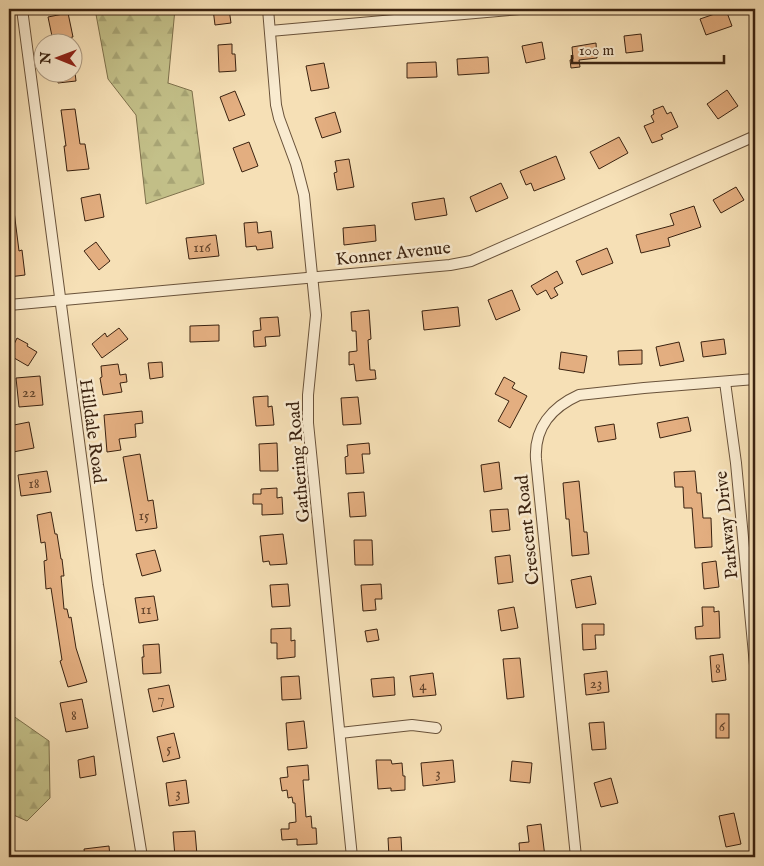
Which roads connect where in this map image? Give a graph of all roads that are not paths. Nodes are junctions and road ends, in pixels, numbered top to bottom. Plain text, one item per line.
1 (22, 9) edge
2 (268, 9) edge
3 (520, 9) edge
4 (270, 31) junction
5 (755, 136) edge
6 (312, 278) junction
7 (59, 300) junction
8 (9, 305) edge
9 (755, 379) edge
10 (725, 382) junction
11 (755, 664) edge
12 (436, 728) dead end
13 (340, 733) junction
14 (142, 857) edge
15 (352, 857) edge
16 (576, 857) edge

1 - 7 street, Hilldale Road
2 - 4 street, Gathering Road
3 - 4 street
4 - 6 street, Gathering Road
5 - 6 street, Konner Avenue
6 - 7 street, Konner Avenue
6 - 13 street, Gathering Road
7 - 8 street, Konner Avenue
7 - 14 street, Hilldale Road
9 - 10 street, Crescent Road
10 - 11 street, Parkway Drive
10 - 16 street, Crescent Road
12 - 13 street
13 - 15 street, Gathering Road

